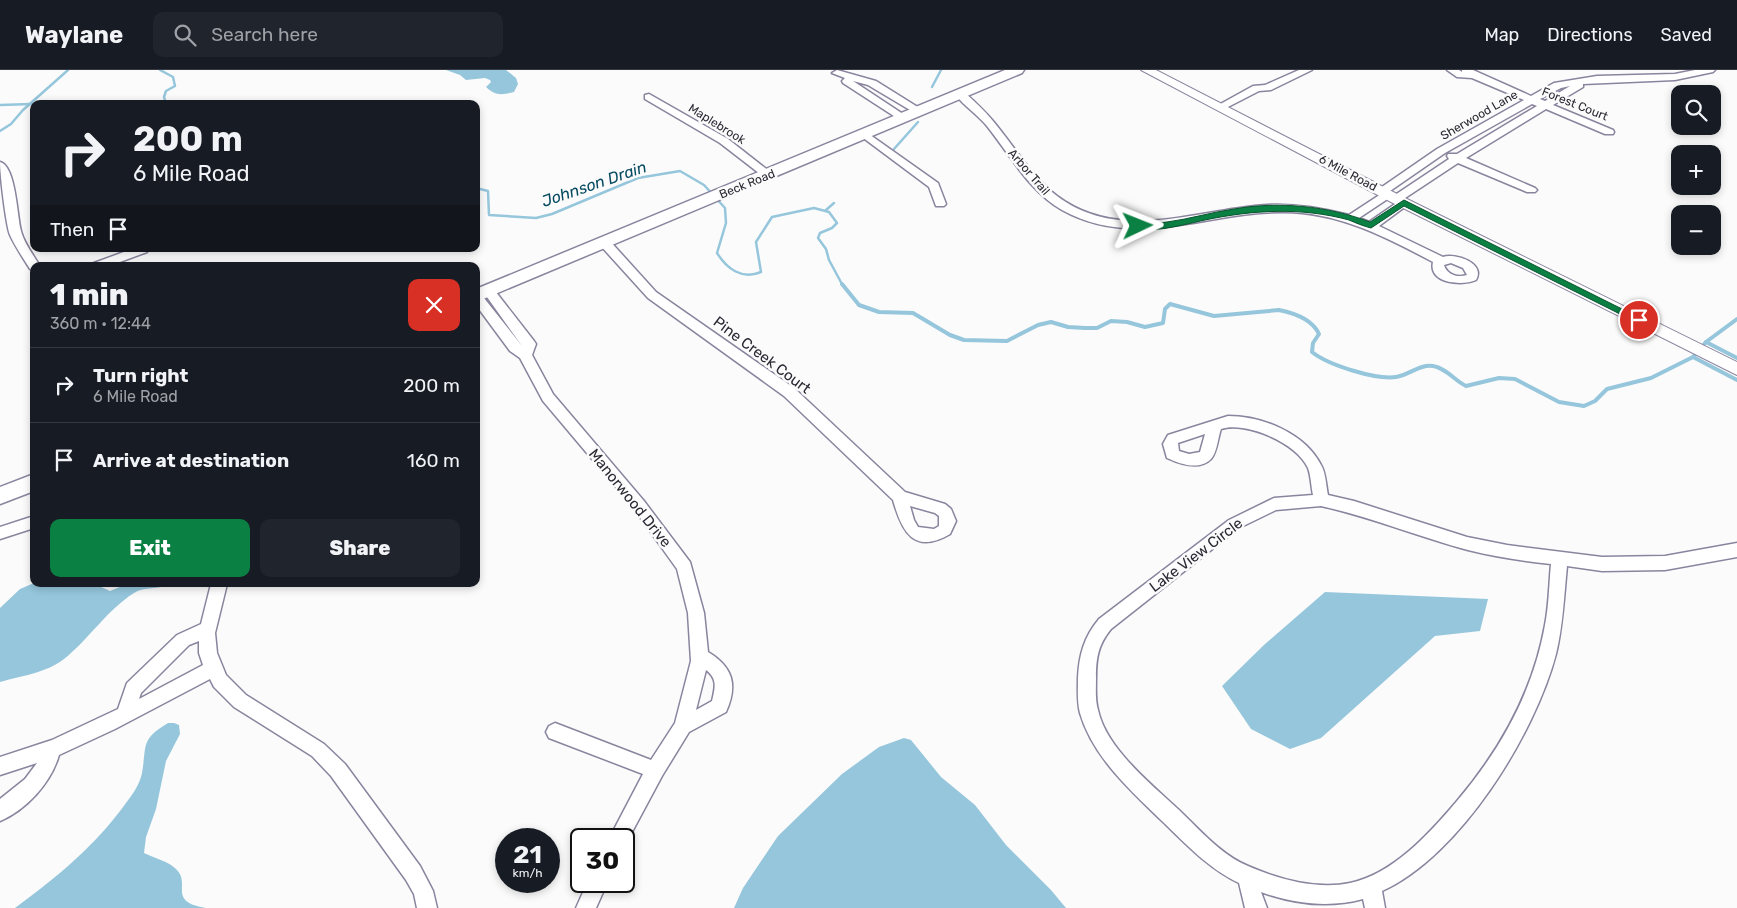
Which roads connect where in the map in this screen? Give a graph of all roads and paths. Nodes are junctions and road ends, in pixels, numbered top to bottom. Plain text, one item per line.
1 (1017, 70) edge
2 (1148, 70) edge
3 (1307, 70) edge
4 (1452, 70) edge
5 (1710, 70) edge
6 (834, 72) edge
7 (1470, 73) edge
8 (1597, 79) junction
9 (960, 94) junction
10 (649, 97) dead end
11 (1530, 100) junction
12 (1544, 106) junction
13 (1225, 110) junction
14 (919, 111) junction
15 (904, 118) junction
16 (1610, 132) dead end
17 (866, 135) junction
18 (1442, 151) junction
19 (1458, 158) junction
20 (0, 165) edge
21 (768, 175) junction
22 (1531, 190) dead end
23 (1393, 197) junction
24 (940, 204) dead end
25 (1352, 218) junction
26 (13, 225) junction
27 (1371, 226) junction
28 (0, 229) edge
29 (604, 242) junction
30 (135, 252) edge
31 (1441, 261) dead end
32 (31, 262) edge
33 (109, 262) edge
34 (480, 294) edge
35 (1737, 369) edge
36 (1215, 424) dead end
37 (30, 484) edge
38 (0, 496) edge
39 (900, 497) dead end
40 (1321, 500) junction
41 (30, 523) edge
42 (0, 533) edge
43 (1737, 550) edge
44 (1560, 559) junction
45 (219, 587) edge
46 (208, 629) junction
47 (700, 656) junction
48 (213, 669) junction
49 (126, 714) junction
50 (683, 726) junction
51 (555, 732) dead end
52 (51, 750) junction
53 (0, 766) edge
54 (655, 770) junction
55 (0, 811) edge
56 (625, 828) edge
57 (1248, 876) junction
58 (1371, 885) junction
59 (593, 893) edge
60 (427, 908) edge
61 (586, 908) edge
62 (1257, 908) edge
63 (1376, 908) edge

1 - 9 main road, Beck Road
2 - 13 street, 6 Mile Road
3 - 13 street
4 - 7 street, Forest Court
5 - 8 street, Sherwood Lane
6 - 14 street
6 - 15 street
7 - 11 street, Forest Court
8 - 11 street, Sherwood Lane
8 - 12 street, Sherwood Lane
9 - 14 main road, Beck Road
9 - 25 street, Arbor Trail
10 - 21 street, Maplebrook
11 - 12 street, Forest Court
11 - 18 street, Sherwood Lane
12 - 16 street, Forest Court
12 - 19 street, Sherwood Lane
13 - 23 street, 6 Mile Road
14 - 15 main road, Beck Road
15 - 17 main road, Beck Road
17 - 21 main road, Beck Road
17 - 24 street
18 - 19 street
18 - 23 street, Sherwood Lane
19 - 22 street
19 - 23 street, Sherwood Lane
20 - 26 street
21 - 29 main road, Beck Road
23 - 25 street
23 - 27 street
23 - 35 street, 6 Mile Road
25 - 27 street, Arbor Trail
26 - 28 street
26 - 32 street
27 - 31 street, Arbor Trail
29 - 34 main road, Beck Road
29 - 39 street, Pine Creek Court
30 - 33 street
34 - 47 street, Manorwood Drive
36 - 40 street
37 - 38 main road
40 - 44 street, Lake View Circle
40 - 57 street, Lake View Circle
41 - 42 street
43 - 44 street, Lake View Circle
44 - 58 street, Lake View Circle
45 - 46 street
46 - 48 street
46 - 49 street
47 - 50 street, Manorwood Drive
47 - 50 street, Manorwood Drive
48 - 49 street
48 - 60 street
49 - 52 street
50 - 54 street, Manorwood Drive
51 - 54 street
52 - 53 street
52 - 55 street
54 - 56 street, Manorwood Drive
57 - 58 street, Lake View Circle
57 - 62 street
58 - 63 street
59 - 61 street

